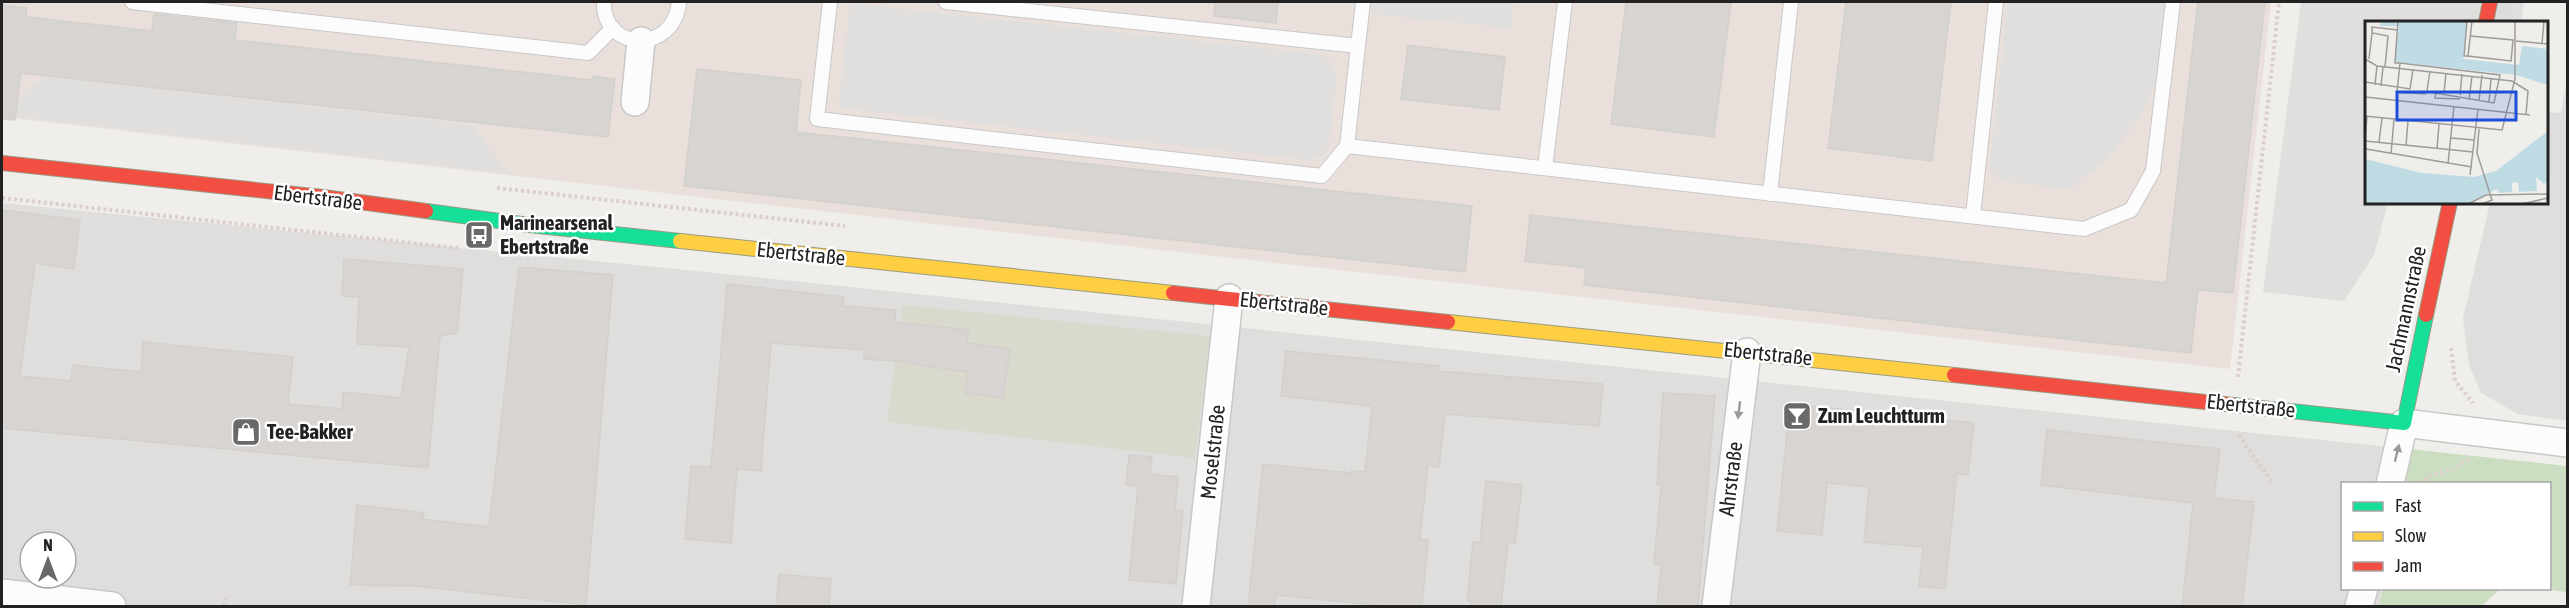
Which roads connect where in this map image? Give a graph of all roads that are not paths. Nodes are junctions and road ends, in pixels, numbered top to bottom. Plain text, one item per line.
1 (132, 2) edge
2 (604, 2) edge
3 (679, 2) edge
4 (830, 2) edge
5 (946, 2) edge
6 (1363, 2) edge
7 (1565, 2) edge
8 (1791, 2) edge
9 (1996, 2) edge
10 (2173, 2) edge
11 (2490, 2) edge
12 (1003, 5) edge
13 (2486, 21) edge
14 (613, 28) junction
15 (641, 41) junction
16 (1358, 46) junction
17 (635, 102) dead end
18 (1347, 146) junction
19 (2, 163) edge
20 (1545, 168) junction
21 (1770, 194) junction
22 (2450, 204) edge
23 (1973, 216) junction
24 (1229, 298) junction
25 (1747, 352) junction
26 (2404, 423) junction
27 (2568, 443) edge
28 (2390, 482) edge
29 (2363, 590) edge
30 (2, 593) edge
31 (112, 606) edge
32 (1196, 606) edge
33 (1716, 606) edge
34 (2359, 606) edge

1 - 14 lane
2 - 14 lane
3 - 15 lane
4 - 18 lane
5 - 12 lane
6 - 16 lane
7 - 20 lane
8 - 21 lane
9 - 23 lane
10 - 23 lane
11 - 13 street
12 - 16 lane
14 - 15 lane
15 - 17 street
16 - 18 lane
18 - 20 lane
19 - 24 street, Ebertstraße
20 - 21 lane
21 - 23 lane
22 - 26 street, Jachmannstraße
24 - 25 street, Ebertstraße
24 - 32 street, Moselstraße
25 - 26 street, Ebertstraße
25 -> 33 street, Ahrstraße
26 - 27 street, Ebertstraße
28 -> 26 street
29 - 34 street
30 - 31 street

